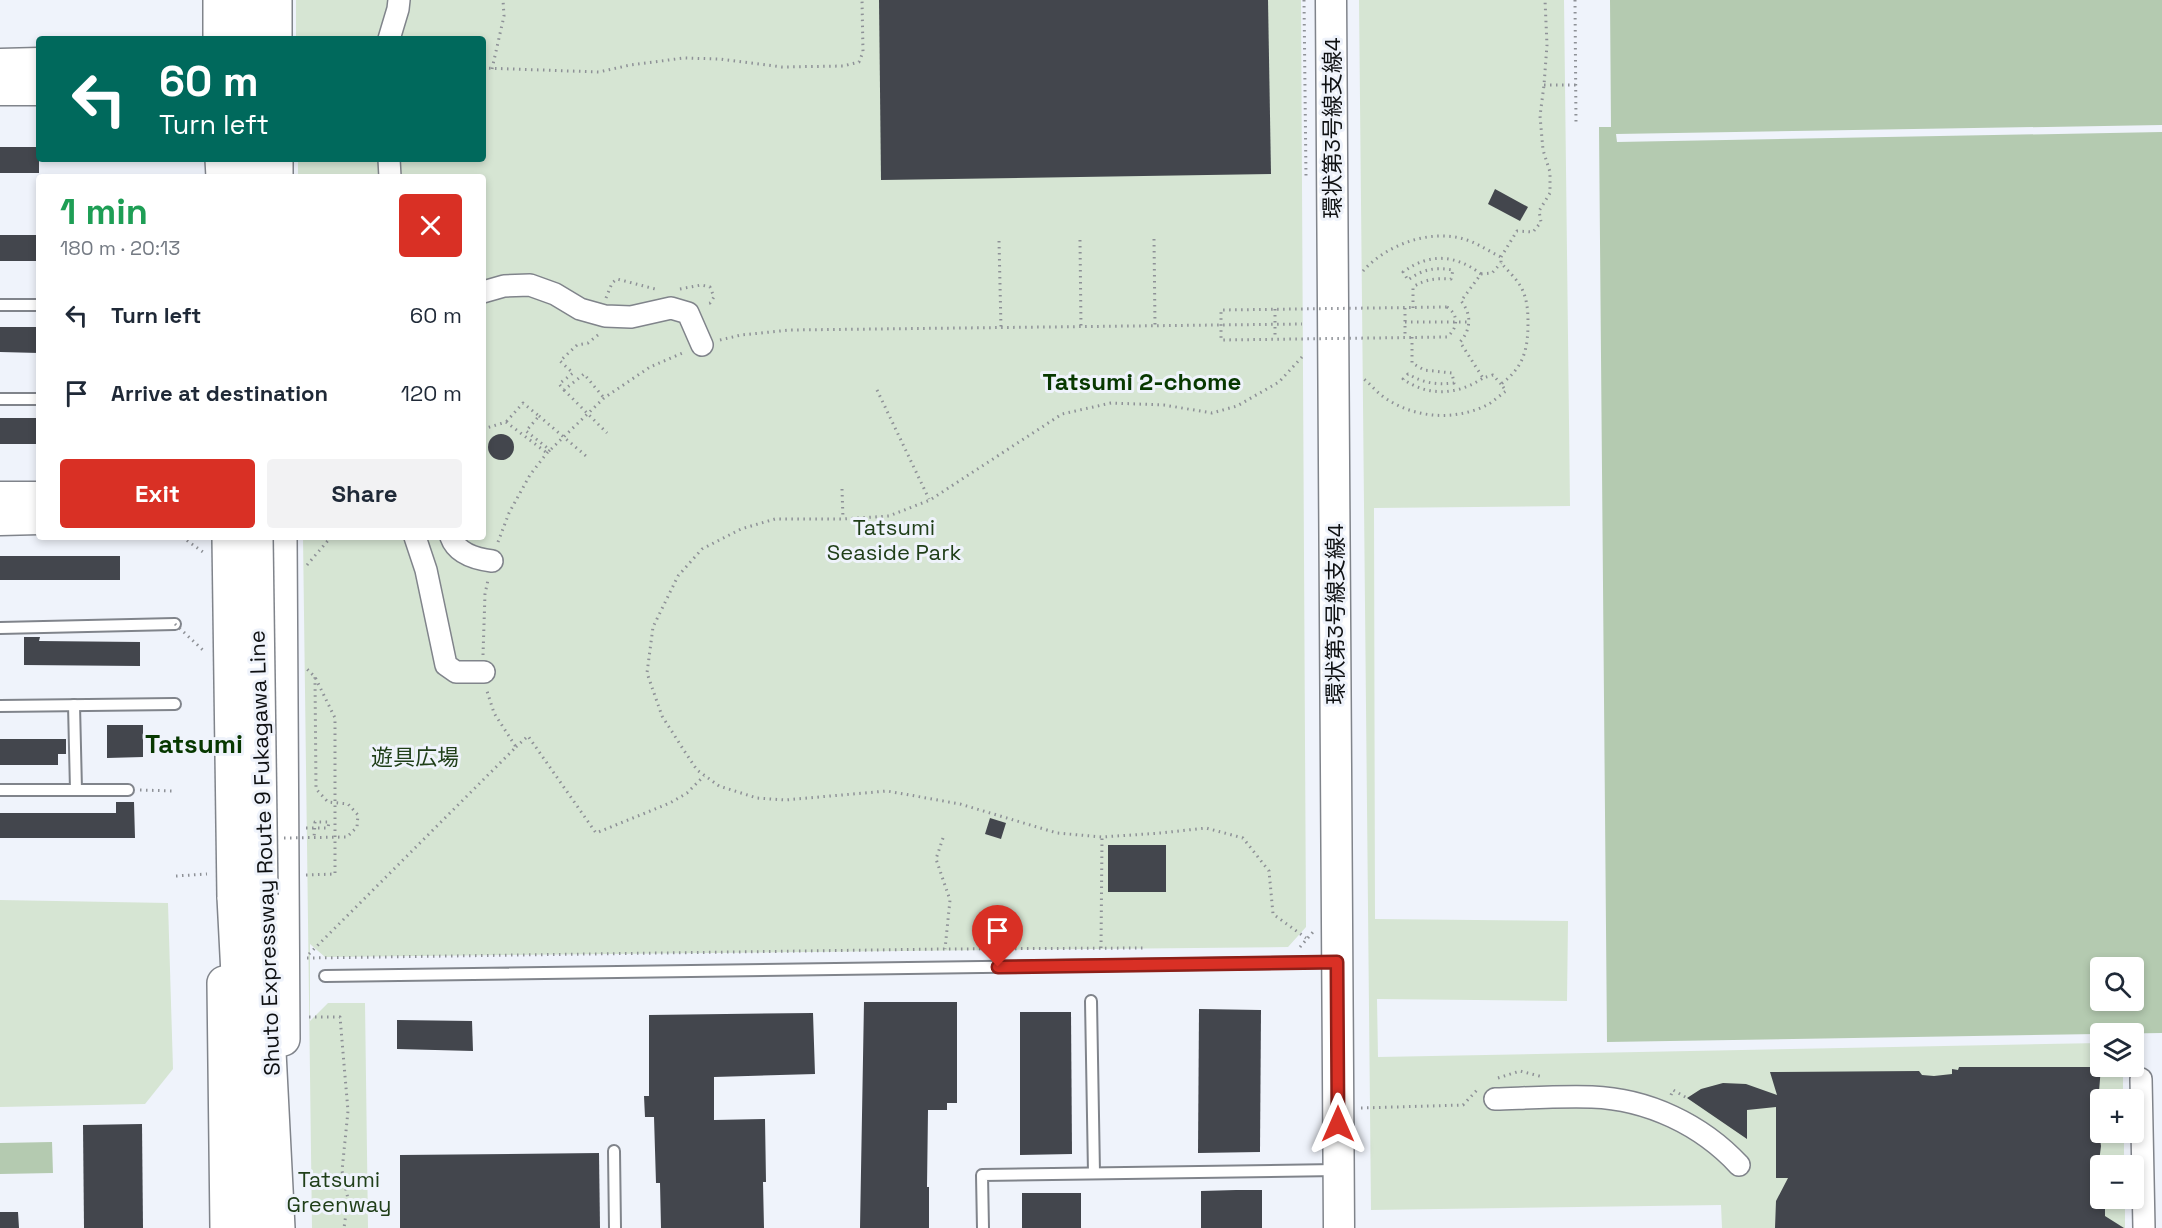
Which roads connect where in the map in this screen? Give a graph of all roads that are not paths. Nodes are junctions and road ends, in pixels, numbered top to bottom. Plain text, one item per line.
1 (210, 0) edge
2 (220, 0) edge
3 (241, 0) edge
4 (248, 0) edge
5 (275, 0) edge
6 (1331, 0) edge
7 (401, 3) edge
8 (211, 36) edge
9 (220, 36) edge
10 (242, 36) edge
11 (248, 36) edge
12 (275, 36) edge
13 (390, 36) edge
14 (36, 63) edge
15 (0, 64) edge
16 (0, 90) edge
17 (36, 90) edge
18 (486, 291) edge
19 (0, 305) edge
20 (36, 305) edge
21 (702, 345) road end
22 (0, 399) edge
23 (36, 399) edge
24 (0, 497) edge
25 (36, 497) edge
26 (0, 519) edge
27 (36, 519) edge
28 (220, 540) edge
29 (220, 540) edge
30 (249, 540) edge
31 (256, 540) edge
32 (280, 540) edge
33 (416, 540) edge
34 (453, 540) edge
35 (492, 561) road end
36 (175, 624) dead end
37 (0, 628) edge
38 (484, 672) road end
39 (175, 704) dead end
40 (74, 705) junction
41 (0, 706) edge
42 (0, 790) edge
43 (76, 790) junction
44 (128, 790) road end
45 (225, 886) junction
46 (1337, 962) junction
47 (326, 976) dead end
48 (1091, 1001) dead end
49 (2141, 1079) dead end
50 (1495, 1099) dead end
51 (614, 1151) dead end
52 (1739, 1165) dead end
53 (1338, 1170) junction
54 (1094, 1173) junction
55 (227, 1228) edge
56 (239, 1228) edge
57 (251, 1228) edge
58 (262, 1228) edge
59 (276, 1228) edge
60 (284, 1228) edge
61 (615, 1228) edge
62 (983, 1228) edge
63 (1339, 1228) edge
64 (2144, 1228) edge

1 - 8 main road
2 - 9 main road
3 - 10 main road
4 - 11 main road
5 - 12 main road
6 - 46 street, 環状第3号線支線4
7 - 13 street
14 - 15 street
16 - 17 street
18 - 21 street
19 - 20 lane
22 - 23 lane
24 - 25 street
26 - 27 street
28 - 45 main road, Shuto Expressway Route 9 Fukagawa Line, bridge
29 - 55 main road
30 - 58 main road
31 - 59 main road, Shuto Expressway Route 9 Fukagawa Line, bridge
32 - 60 main road
33 - 38 street
34 - 35 street
36 - 37 lane
39 - 40 lane
40 - 41 lane
40 - 43 lane
42 - 43 lane
43 - 44 lane
45 - 56 main road
45 - 57 main road
46 - 47 lane
46 - 53 street, 環状第3号線支線4
48 - 54 lane
49 - 64 street
50 - 52 street
51 - 61 lane
53 - 54 lane
53 - 63 street, 環状第3号線支線4
54 - 62 lane

